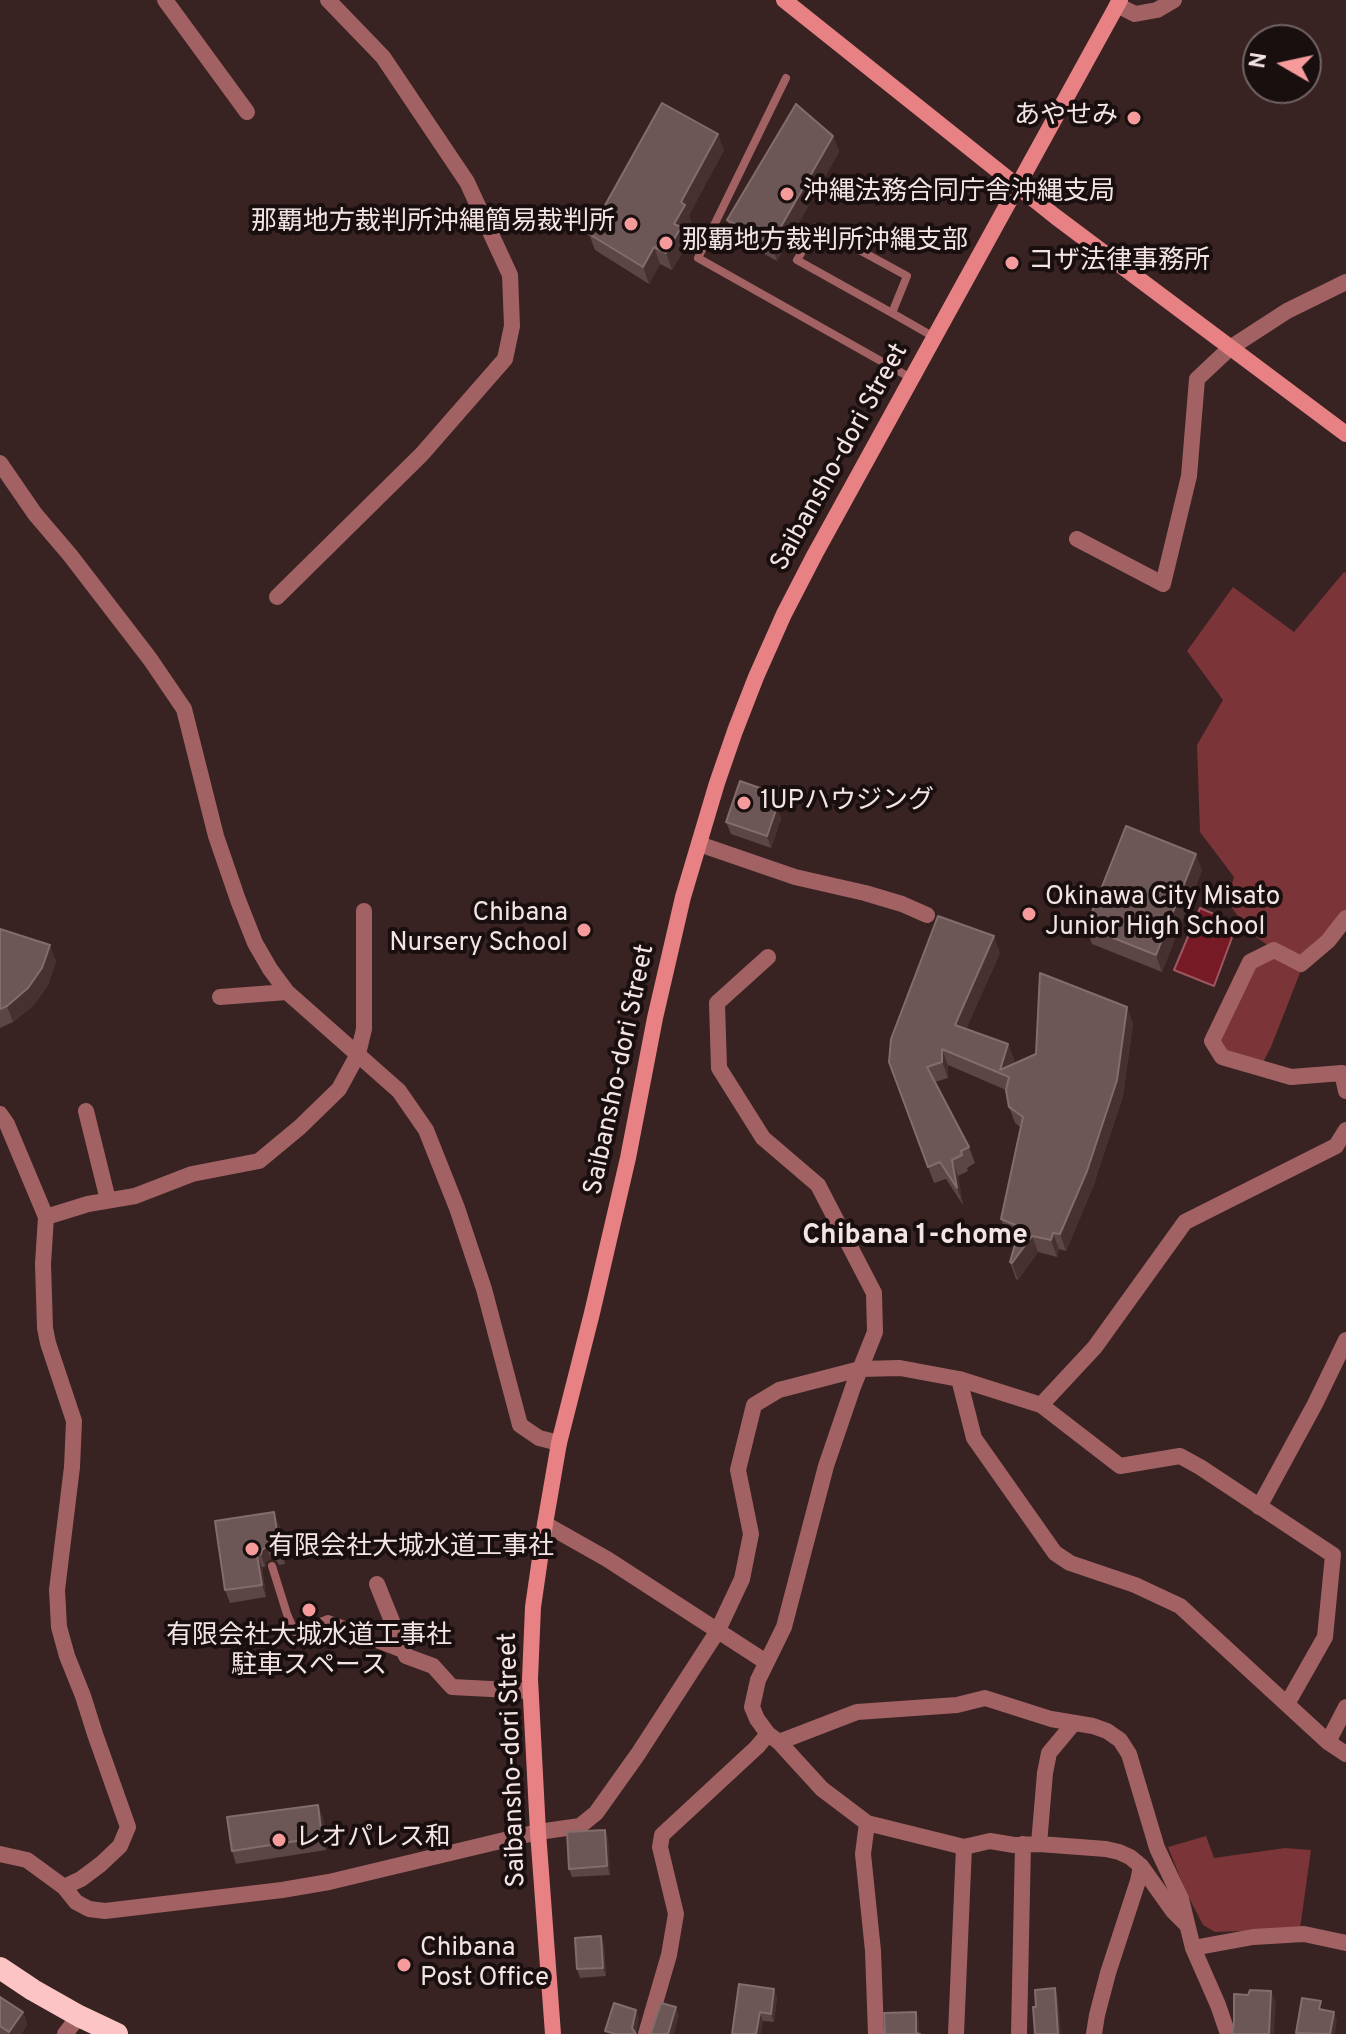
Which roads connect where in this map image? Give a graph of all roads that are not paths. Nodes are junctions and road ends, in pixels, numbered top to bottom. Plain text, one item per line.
1 (165, 0) edge
2 (328, 0) edge
3 (784, 0) edge
4 (1174, 0) edge
5 (1119, 3) edge
6 (786, 78) dead end
7 (247, 112) dead end
8 (1018, 186) junction
9 (1345, 284) edge
10 (892, 313) junction
11 (934, 337) junction
12 (1230, 348) junction
13 (912, 378) junction
14 (1346, 434) edge
15 (0, 463) edge
16 (1077, 539) dead end
17 (277, 597) dead end
18 (699, 844) junction
19 (364, 911) dead end
20 (927, 915) dead end
21 (1346, 918) edge
22 (768, 957) dead end
23 (287, 992) junction
24 (220, 997) dead end
25 (358, 1054) junction
26 (1346, 1091) edge
27 (86, 1111) dead end
28 (0, 1114) edge
29 (1346, 1130) edge
30 (108, 1200) junction
31 (46, 1217) junction
32 (1346, 1340) edge
33 (860, 1369) junction
34 (959, 1379) junction
35 (1041, 1405) junction
36 (559, 1443) junction
37 (1259, 1507) junction
38 (545, 1524) junction
39 (272, 1566) edge
40 (377, 1584) dead end
41 (717, 1632) junction
42 (406, 1656) junction
43 (766, 1662) junction
44 (530, 1691) junction
45 (1287, 1704) junction
46 (1346, 1707) edge
47 (1074, 1723) junction
48 (773, 1738) junction
49 (1328, 1742) junction
50 (1346, 1754) edge
51 (867, 1823) junction
52 (538, 1832) junction
53 (1031, 1844) junction
54 (964, 1847) junction
55 (0, 1854) edge
56 (1141, 1866) junction
57 (64, 1887) junction
58 (1187, 1925) junction
59 (1346, 1943) edge
60 (1193, 1948) junction
61 (0, 1968) edge
62 (79, 2016) junction
63 (65, 2034) edge
64 (117, 2034) edge
65 (553, 2034) edge
66 (646, 2034) edge
67 (876, 2034) edge
68 (956, 2034) edge
69 (1019, 2034) edge
70 (1094, 2034) edge
71 (1228, 2034) edge

1 - 7 street
2 - 17 street
3 - 8 main road
4 - 5 street
5 - 8 main road, Saibansho-dori Street
6 - 13 lane
8 - 11 main road, Saibansho-dori Street
8 - 12 main road
9 - 12 street
10 - 10 lane
10 - 11 lane
11 - 13 main road, Saibansho-dori Street
12 - 14 main road
12 - 16 street
13 - 18 main road, Saibansho-dori Street
15 - 23 street
18 - 20 street
18 - 36 main road, Saibansho-dori Street
19 - 25 street
21 - 26 street
22 - 33 street
23 - 24 street
23 - 25 street
25 - 30 street
25 - 36 street
27 - 30 street
28 - 31 street
29 - 35 street
30 - 31 street
31 - 57 street
32 - 37 street
33 - 34 street
33 - 41 street
33 - 43 street
34 - 35 street
34 - 45 street
35 - 37 street
36 - 38 main road, Saibansho-dori Street
37 - 45 street
38 - 41 street
38 - 44 main road, Saibansho-dori Street
39 - 42 lane
40 - 42 street
41 - 43 street
41 - 52 street
42 - 44 street
43 - 48 street
44 - 52 main road, Saibansho-dori Street
45 - 49 street
46 - 49 street
47 - 48 street
47 - 53 street
47 - 58 street
48 - 51 street
48 - 66 street
49 - 50 street
51 - 54 street
51 - 67 street
52 - 57 street
52 - 65 main road, Saibansho-dori Street
53 - 54 street
53 - 56 street
53 - 69 street
54 - 68 street
55 - 57 street
56 - 58 street
56 - 70 street
58 - 60 street
59 - 60 street
60 - 71 street
61 - 62 highway
62 - 63 street
62 - 64 highway

